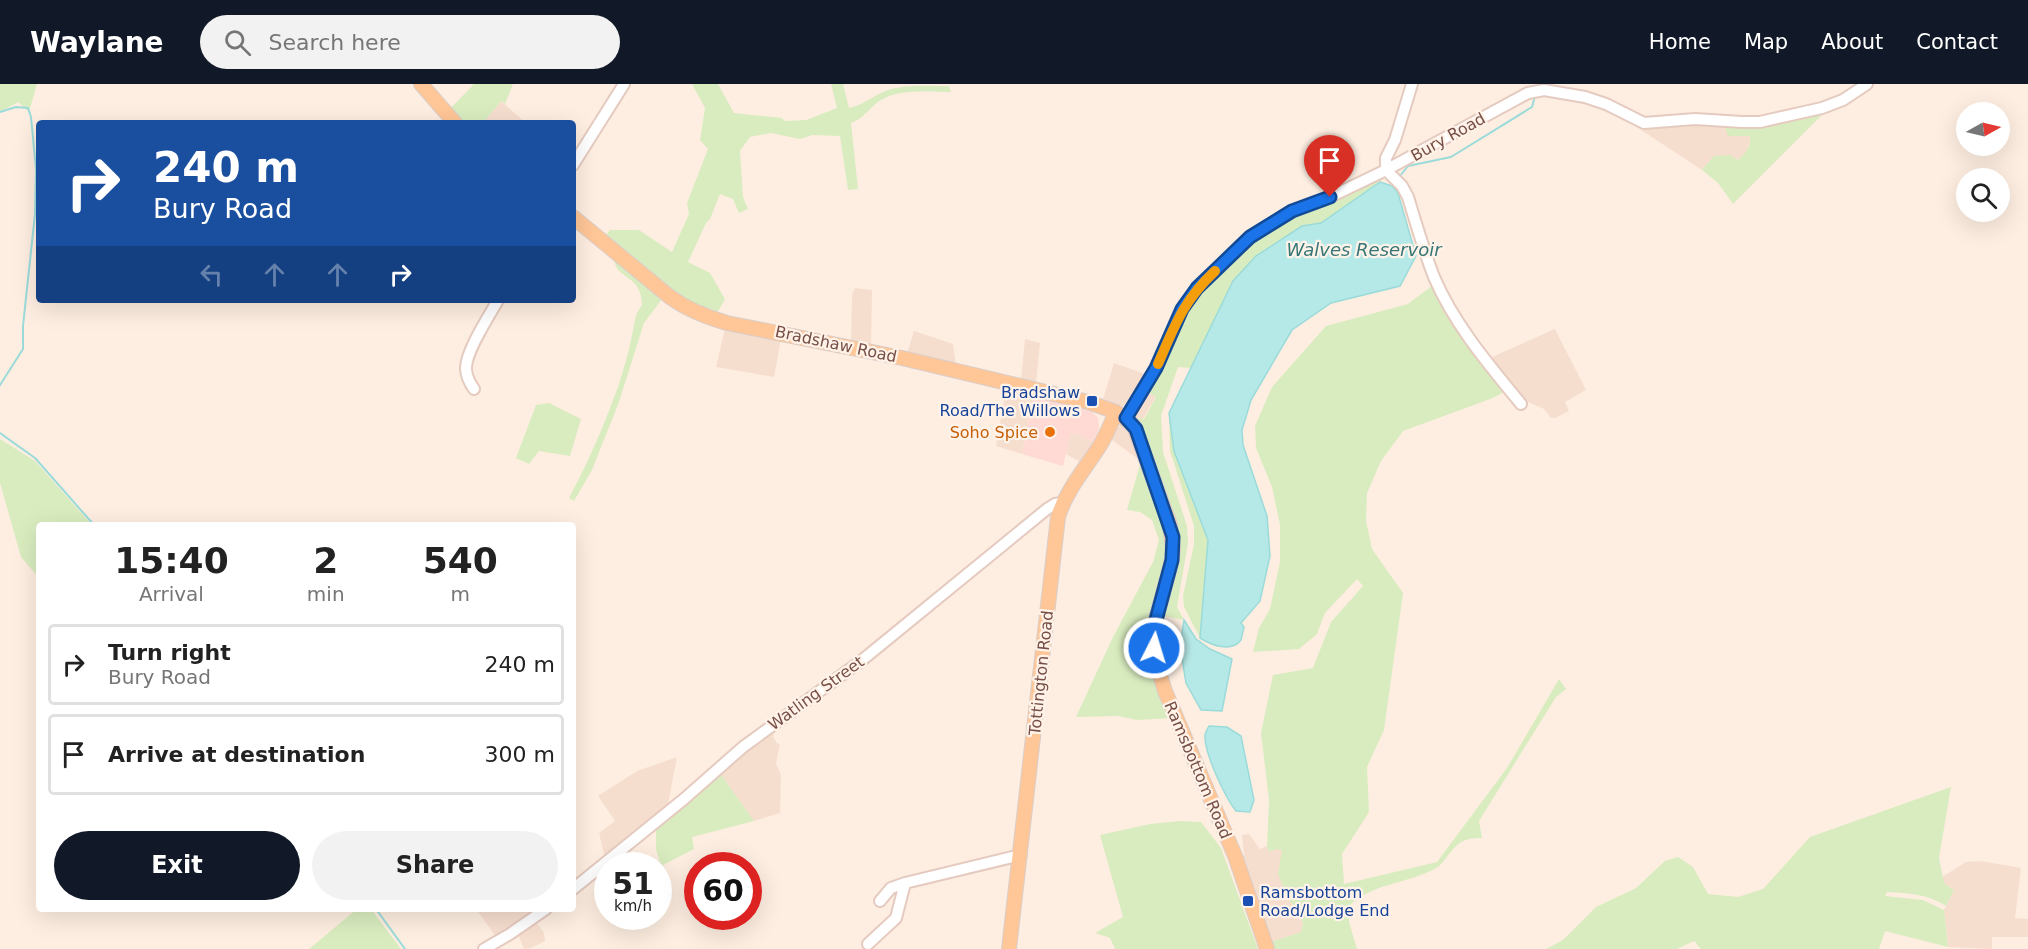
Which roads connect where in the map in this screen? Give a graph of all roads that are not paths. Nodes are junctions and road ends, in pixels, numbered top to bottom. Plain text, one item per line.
1 (421, 84) edge
2 (624, 84) edge
3 (1412, 84) edge
4 (1867, 84) edge
5 (452, 120) edge
6 (576, 160) edge
7 (1386, 170) junction
8 (576, 219) edge
9 (496, 303) edge
10 (474, 389) dead end
11 (1521, 404) dead end
12 (1121, 415) junction
13 (1062, 503) junction
14 (1021, 855) junction
15 (905, 883) junction
16 (576, 887) edge
17 (880, 901) dead end
18 (542, 912) edge
19 (868, 944) dead end
20 (484, 949) edge
21 (1010, 949) edge
22 (1267, 949) edge

1 - 5 main road
2 - 6 street
3 - 7 street
4 - 7 street, Bury Road
7 - 11 street
7 - 12 street, Bury Road
8 - 12 main road, Bradshaw Road
9 - 10 street
12 - 13 main road, Tottington Road
12 - 22 main road, Ramsbottom Road
13 - 14 main road, Tottington Road
13 - 16 street, Watling Street
14 - 15 street
14 - 21 main road, Tottington Road
15 - 17 street
15 - 19 street
18 - 20 street

